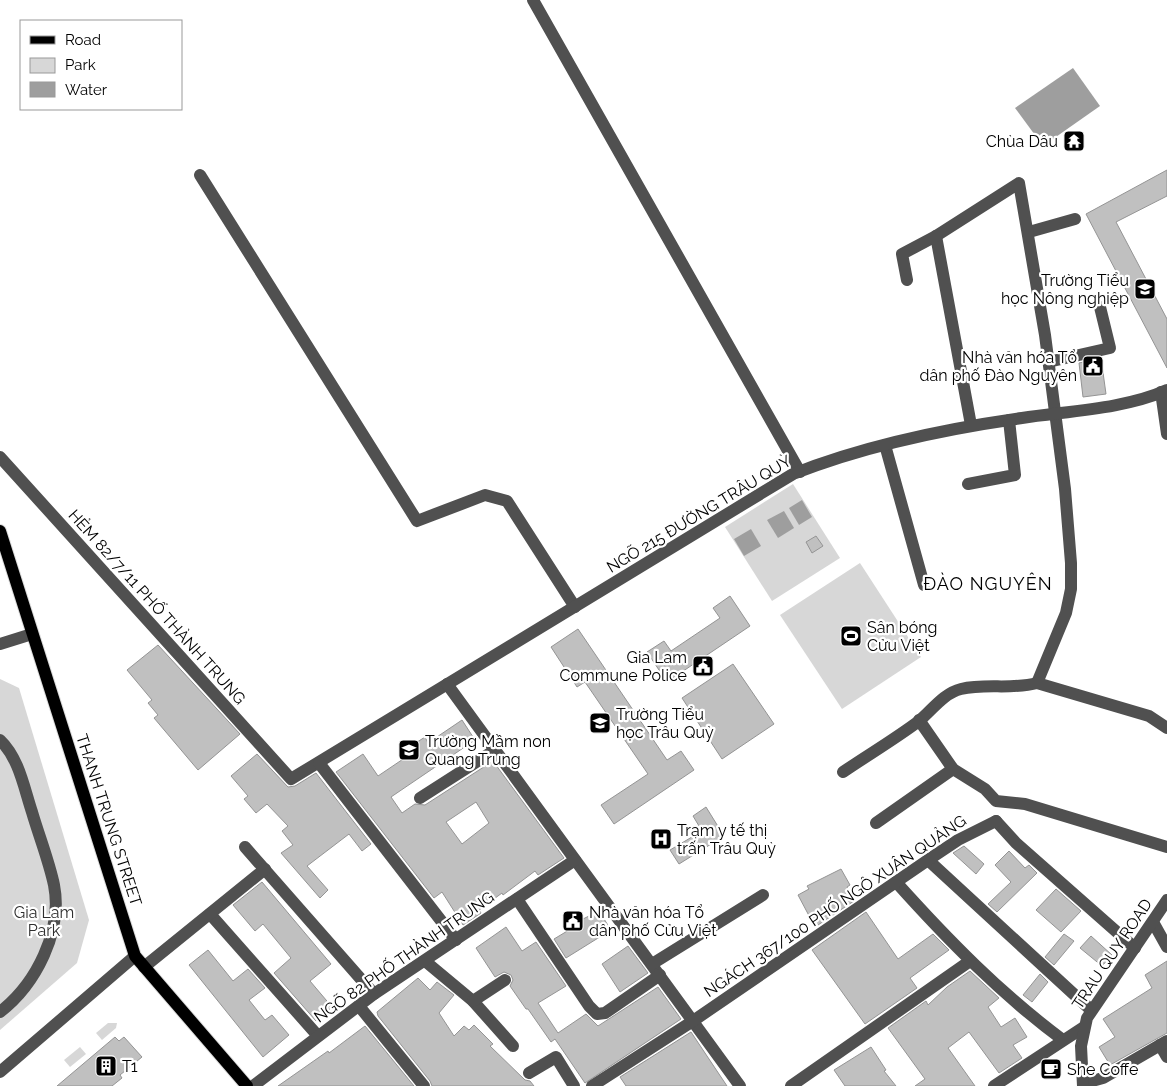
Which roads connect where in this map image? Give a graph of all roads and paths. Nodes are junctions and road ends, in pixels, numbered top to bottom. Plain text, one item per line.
1 (533, 0) edge
2 (200, 175) dead end
3 (1075, 219) dead end
4 (1028, 232) junction
5 (936, 236) junction
6 (907, 280) dead end
7 (1100, 307) dead end
8 (1048, 362) junction
9 (1164, 391) edge
10 (1054, 413) junction
11 (1009, 420) junction
12 (971, 426) junction
13 (1167, 434) edge
14 (885, 445) junction
15 (0, 457) edge
16 (800, 472) junction
17 (968, 484) dead end
18 (0, 531) edge
19 (924, 585) dead end
20 (574, 607) junction
21 (32, 634) junction
22 (0, 644) edge
23 (1037, 683) junction
24 (447, 684) junction
25 (919, 720) junction
26 (1167, 728) edge
27 (0, 740) edge
28 (495, 750) junction
29 (319, 763) junction
30 (953, 768) junction
31 (843, 772) dead end
32 (291, 779) joint
33 (420, 798) dead end
34 (996, 801) junction
35 (996, 821) junction
36 (876, 823) dead end
37 (245, 846) dead end
38 (1167, 847) edge
39 (576, 860) junction
40 (928, 860) junction
41 (264, 869) junction
42 (896, 882) junction
43 (763, 895) dead end
44 (517, 899) junction
45 (1167, 900) edge
46 (210, 914) junction
47 (1153, 922) junction
48 (456, 940) junction
49 (1167, 947) edge
50 (1135, 948) junction
51 (135, 956) junction
52 (425, 961) junction
53 (970, 961) junction
54 (652, 964) junction
55 (144, 967) junction
56 (660, 975) junction
57 (505, 980) dead end
58 (374, 994) junction
59 (473, 1001) junction
60 (358, 1006) junction
61 (1091, 1010) junction
62 (0, 1012) edge
63 (693, 1021) junction
64 (1084, 1027) junction
65 (318, 1036) junction
66 (1063, 1040) junction
67 (1164, 1043) edge
68 (513, 1046) dead end
69 (1167, 1058) edge
70 (0, 1072) edge
71 (529, 1074) dead end
72 (1083, 1083) edge
73 (247, 1086) edge
74 (253, 1086) edge
75 (424, 1086) edge
76 (574, 1086) edge
77 (592, 1086) edge
78 (740, 1086) edge
79 (791, 1086) edge
80 (994, 1086) edge

1 - 16 street
2 - 20 street
3 - 4 street
4 - 5 street
4 - 8 street
5 - 6 street
5 - 12 street
7 - 8 street
8 - 10 street
9 - 10 street, NGÕ 215 ĐƯỜNG TRÂU QUỲ
9 - 13 street
10 - 11 street, NGÕ 215 ĐƯỜNG TRÂU QUỲ
10 - 23 street
11 - 12 street, NGÕ 215 ĐƯỜNG TRÂU QUỲ
11 - 17 street
12 - 14 street, NGÕ 215 ĐƯỜNG TRÂU QUỲ
14 - 16 street, NGÕ 215 ĐƯỜNG TRÂU QUỲ
14 - 19 street
15 - 32 street, HẺM 82/7/11 PHỐ THÀNH TRUNG
16 - 20 street, NGÕ 215 ĐƯỜNG TRÂU QUỲ
18 - 21 main road, THANH TRUNG STREET
20 - 24 street, NGÕ 215 ĐƯỜNG TRÂU QUỲ
21 - 22 street
21 - 51 main road, THANH TRUNG STREET
23 - 25 street
23 - 26 street
24 - 28 street
24 - 29 street, NGÕ 215 ĐƯỜNG TRÂU QUỲ
25 - 30 street
25 - 31 street
27 - 62 street
28 - 33 street
28 - 39 street
29 - 32 street, NGÕ 215 ĐƯỜNG TRÂU QUỲ
29 - 48 street
30 - 34 street
30 - 36 street
34 - 35 street
34 - 38 street
35 - 40 street, NGÁCH 367/100 PHỐ NGÔ XUÂN QUẢNG
35 - 50 street
37 - 41 street
39 - 44 street, NGÕ 82 PHỐ THÀNH TRUNG
39 - 54 street
40 - 42 street, NGÁCH 367/100 PHỐ NGÔ XUÂN QUẢNG
40 - 61 street
41 - 46 street
41 - 58 street
42 - 53 street
42 - 63 street, NGÁCH 367/100 PHỐ NGÔ XUÂN QUẢNG
43 - 54 street
44 - 48 street, NGÕ 82 PHỐ THÀNH TRUNG
44 - 56 street
45 - 47 street, TRAU QUY ROAD
46 - 55 street
46 - 65 street
47 - 49 street
47 - 50 street, TRAU QUY ROAD
48 - 52 street, NGÕ 82 PHỐ THÀNH TRUNG
50 - 61 street, TRAU QUY ROAD
51 - 55 main road, THANH TRUNG STREET
51 - 70 street
52 - 58 street, NGÕ 82 PHỐ THÀNH TRUNG
52 - 59 street
53 - 66 street
53 - 79 street
54 - 56 street
55 - 73 main road, THANH TRUNG STREET
56 - 63 street
57 - 59 street
58 - 60 street, NGÕ 82 PHỐ THÀNH TRUNG
59 - 68 street
60 - 65 street, NGÕ 82 PHỐ THÀNH TRUNG
60 - 75 street
61 - 64 street, TRAU QUY ROAD
63 - 77 street, NGÁCH 367/100 PHỐ NGÔ XUÂN QUẢNG
63 - 78 street
64 - 66 street
64 - 72 street, TRAU QUY ROAD
65 - 74 street, NGÕ 82 PHỐ THÀNH TRUNG
66 - 80 street
67 - 69 street
67 - 72 street
71 - 76 street

